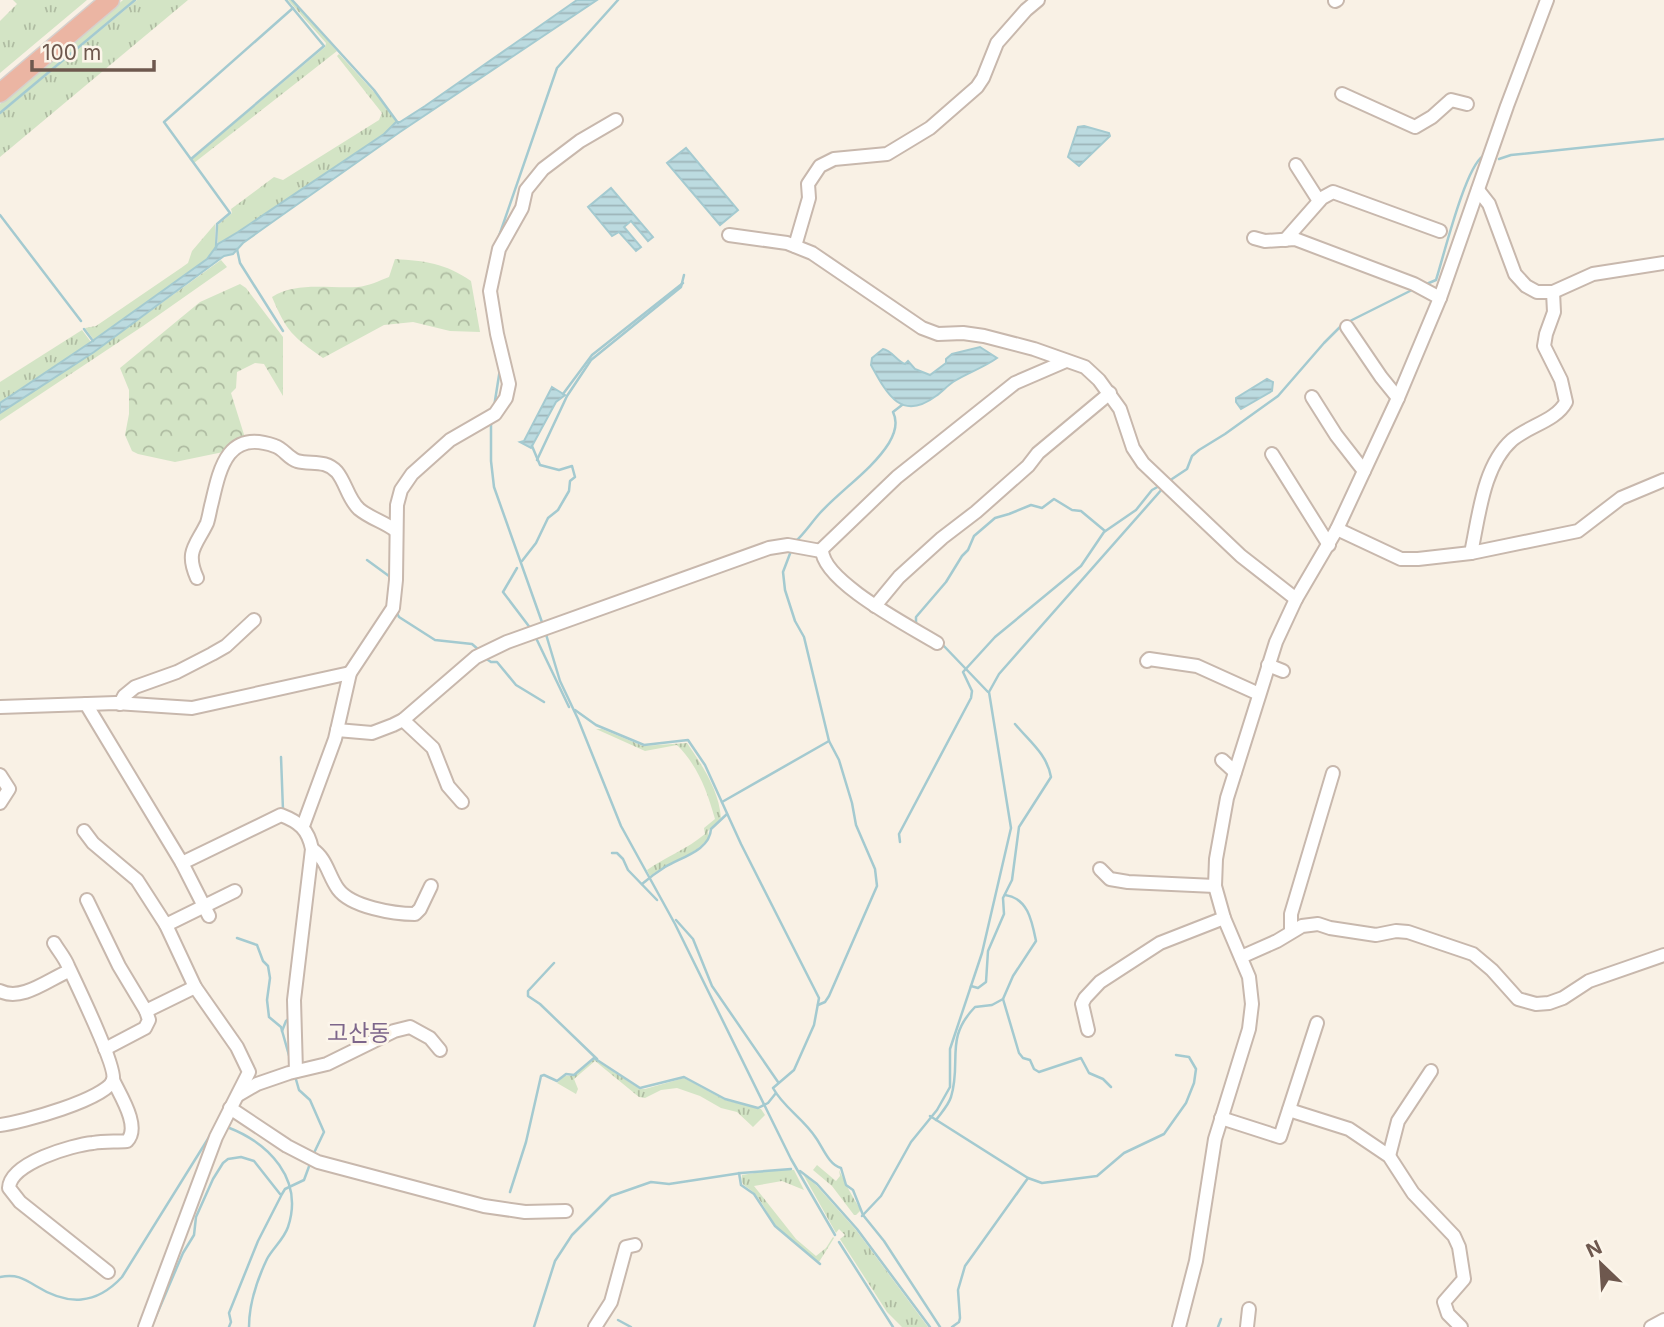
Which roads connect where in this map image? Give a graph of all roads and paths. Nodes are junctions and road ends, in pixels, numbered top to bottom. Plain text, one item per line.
1 (96, 0) edge
2 (110, 0) edge
3 (1038, 0) edge
4 (1547, 0) edge
5 (0, 81) edge
6 (0, 93) edge
7 (1342, 94) dead end
8 (1467, 104) dead end
9 (616, 120) dead end
10 (1296, 165) dead end
11 (1478, 190) junction
12 (1319, 201) junction
13 (1440, 231) dead end
14 (729, 235) dead end
15 (1254, 238) dead end
16 (1285, 240) junction
17 (795, 246) junction
18 (1664, 263) edge
19 (1553, 292) junction
20 (1440, 298) junction
21 (1347, 327) dead end
22 (1066, 361) junction
23 (1110, 393) junction
24 (1312, 397) dead end
25 (1398, 398) junction
26 (1272, 454) dead end
27 (1364, 471) junction
28 (1664, 480) edge
29 (1337, 529) junction
30 (396, 531) junction
31 (1329, 545) junction
32 (821, 551) junction
33 (1471, 553) junction
34 (197, 578) dead end
35 (1296, 598) junction
36 (875, 606) junction
37 (254, 620) dead end
38 (937, 643) dead end
39 (1147, 661) dead end
40 (1268, 665) junction
41 (1283, 671) dead end
42 (350, 673) junction
43 (1259, 694) junction
44 (86, 704) junction
45 (120, 704) junction
46 (0, 706) edge
47 (403, 720) junction
48 (337, 730) junction
49 (1222, 760) dead end
50 (1235, 772) junction
51 (1334, 773) dead end
52 (0, 775) edge
53 (462, 802) dead end
54 (0, 803) edge
55 (303, 827) junction
56 (84, 831) dead end
57 (312, 849) junction
58 (182, 863) junction
59 (1100, 869) dead end
60 (431, 886) dead end
61 (1214, 886) junction
62 (235, 891) dead end
63 (87, 900) dead end
64 (206, 911) junction
65 (1224, 918) junction
66 (166, 925) junction
67 (1292, 931) junction
68 (54, 943) dead end
69 (1664, 955) edge
70 (1241, 957) junction
71 (69, 971) junction
72 (195, 987) junction
73 (0, 991) edge
74 (1082, 1004) junction
75 (146, 1011) junction
76 (1071, 1017) dead end
77 (1317, 1023) dead end
78 (1088, 1030) dead end
79 (105, 1049) junction
80 (440, 1050) dead end
81 (296, 1071) junction
82 (1431, 1071) dead end
83 (113, 1080) junction
84 (238, 1096) junction
85 (230, 1108) junction
86 (1289, 1110) junction
87 (1221, 1118) junction
88 (0, 1125) edge
89 (1389, 1156) junction
90 (566, 1211) dead end
91 (635, 1245) dead end
92 (108, 1272) dead end
93 (1249, 1309) dead end
94 (1664, 1320) edge
95 (145, 1327) edge
96 (595, 1327) edge
97 (1179, 1327) edge
98 (1247, 1327) edge
99 (1461, 1327) edge
100 (1651, 1327) edge

1 - 5 highway
2 - 6 highway
3 - 17 street
4 - 11 street
7 - 8 street
9 - 30 street
10 - 12 street
11 - 19 street
11 - 20 street
12 - 13 street
12 - 16 street
14 - 17 street
15 - 16 street
16 - 20 street
17 - 22 street
18 - 19 street
19 - 33 street
20 - 25 street
21 - 25 street
22 - 23 street
22 - 32 street
23 - 35 street
23 - 36 street
24 - 27 street
25 - 27 street
26 - 31 street
27 - 29 street
28 - 33 street
29 - 31 street
29 - 33 street
30 - 34 street
30 - 42 street
31 - 35 street
32 - 36 street
32 - 47 street
35 - 40 street
36 - 38 street
37 - 45 street
39 - 43 street
40 - 41 street
40 - 43 street
42 - 45 street
42 - 48 street
43 - 50 street
44 - 45 street
44 - 46 street
44 - 58 street
47 - 48 street
47 - 53 street
48 - 55 street
49 - 50 street
50 - 61 street
51 - 67 street
52 - 54 street
55 - 57 street
55 - 58 street
56 - 66 street
57 - 60 street
57 - 81 street
58 - 64 street
59 - 61 street
61 - 65 street
62 - 64 street
63 - 75 street
64 - 66 street
65 - 70 street
65 - 74 street
66 - 72 street
67 - 69 street
67 - 70 street
68 - 71 street
70 - 87 street
71 - 73 street
71 - 79 street
72 - 75 street
72 - 84 street
74 - 76 street
74 - 78 street
75 - 79 street
77 - 86 street
79 - 83 street
80 - 81 street
81 - 84 street
82 - 89 street
83 - 88 street
83 - 92 street
84 - 85 street
85 - 90 street
85 - 95 street
86 - 87 street
86 - 89 street
87 - 97 street
89 - 99 street
91 - 96 street
93 - 98 street
94 - 100 street

